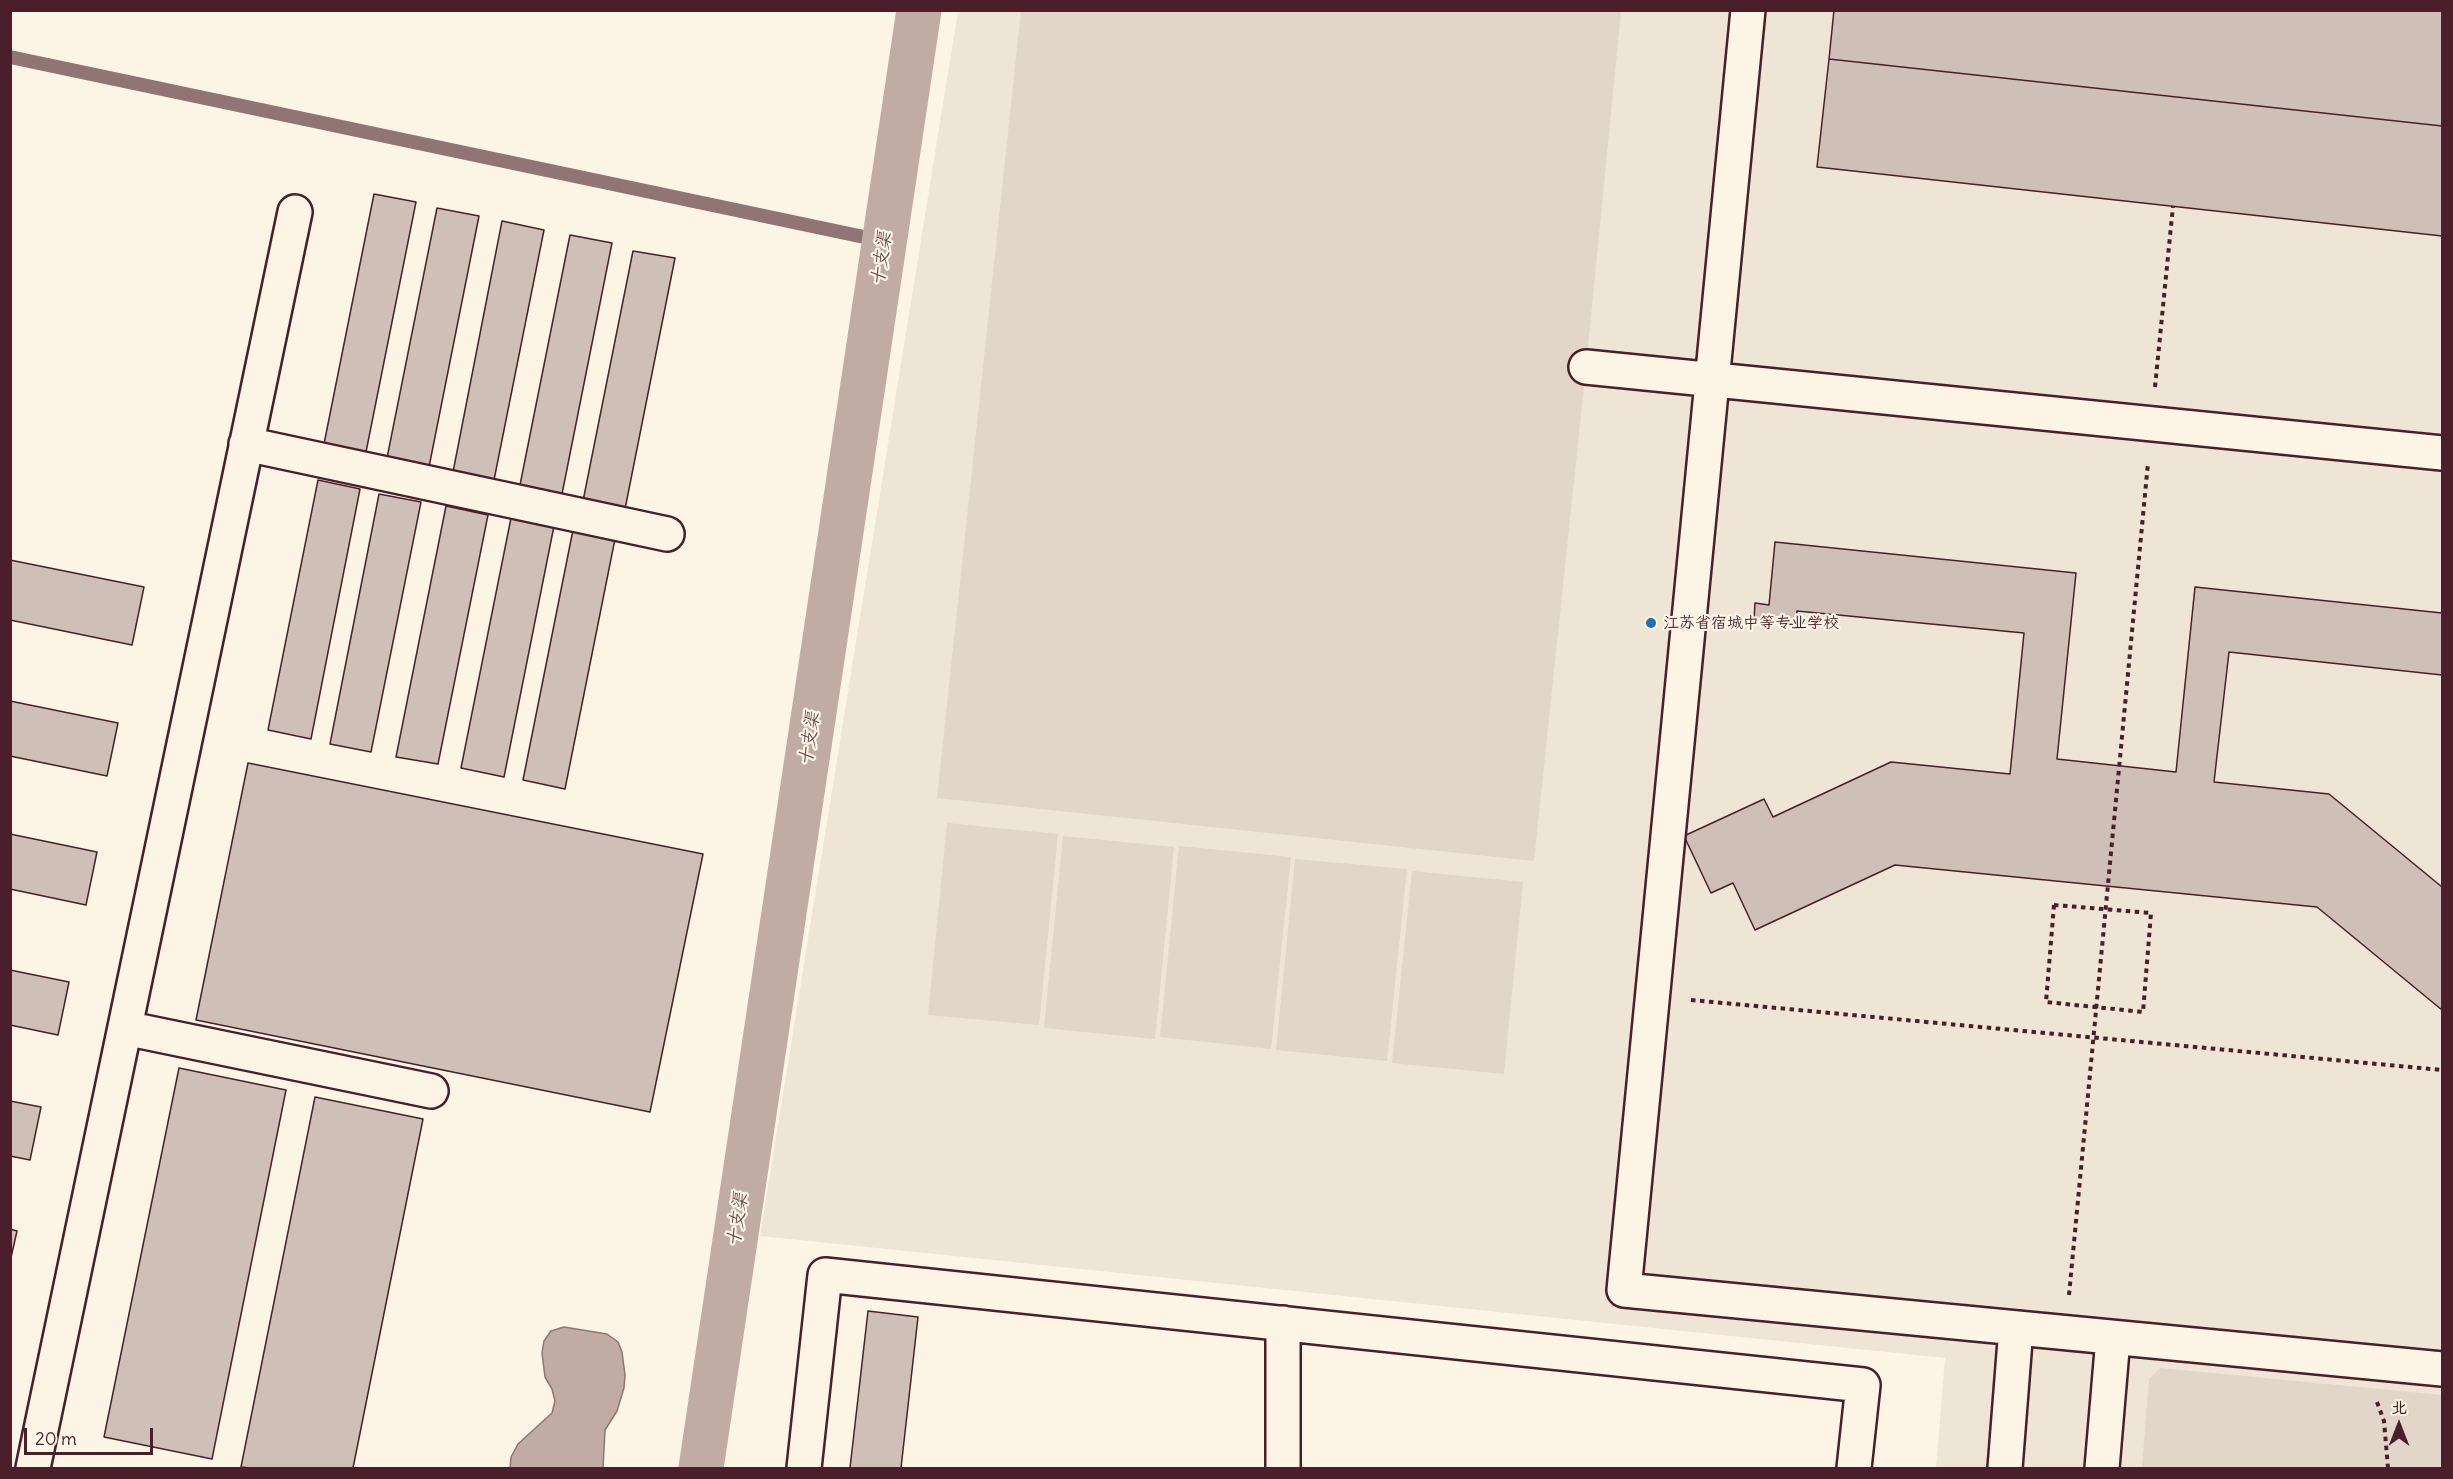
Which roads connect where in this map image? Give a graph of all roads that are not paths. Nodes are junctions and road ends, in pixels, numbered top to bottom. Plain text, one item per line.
1 (1748, 10) edge
2 (295, 212) dead end
3 (1586, 367) dead end
4 (1712, 380) junction
5 (246, 444) junction
6 (2442, 453) edge
7 (667, 534) dead end
8 (125, 1028) junction
9 (431, 1091) dead end
10 (1283, 1323) junction
11 (2016, 1328) junction
12 (2113, 1338) junction
13 (2442, 1369) edge
14 (39, 1467) edge
15 (804, 1468) edge
16 (1283, 1468) edge
17 (1854, 1468) edge
18 (2005, 1468) edge
19 (2102, 1468) edge

1 - 4 lane
2 - 5 lane
3 - 4 lane
4 - 6 lane
4 - 11 lane
5 - 7 lane
5 - 8 lane
8 - 9 lane
8 - 14 lane
10 - 15 lane
10 - 16 lane
10 - 17 lane
11 - 12 lane
11 - 18 lane
12 - 13 lane
12 - 19 lane

